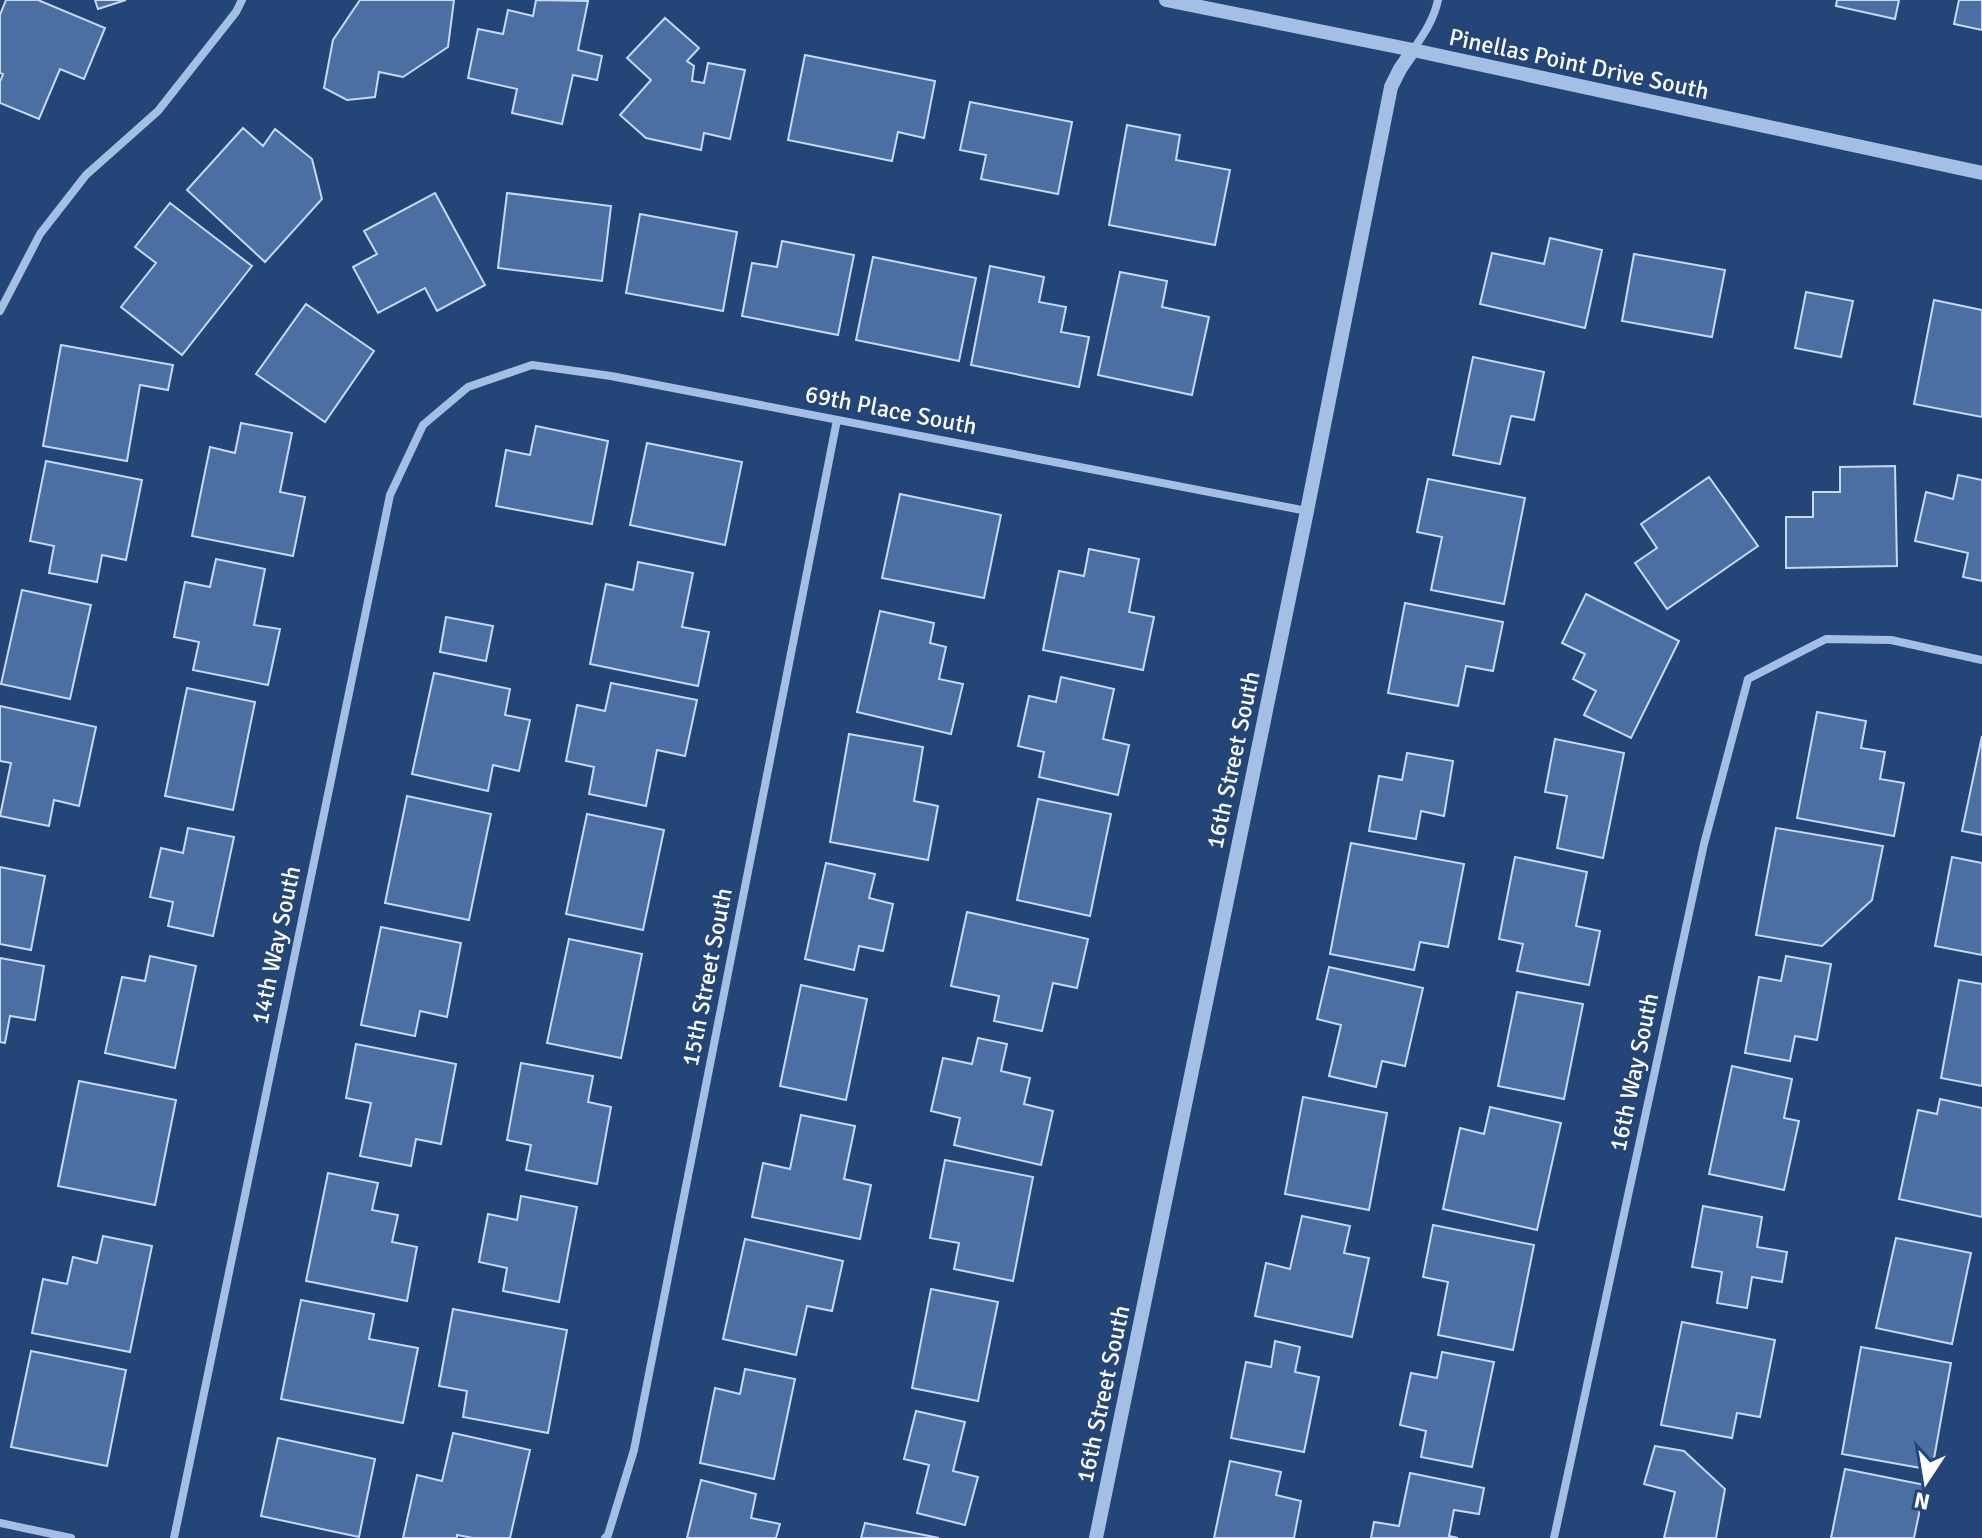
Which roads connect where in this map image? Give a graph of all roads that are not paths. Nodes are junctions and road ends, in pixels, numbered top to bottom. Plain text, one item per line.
1 (242, 0) edge
2 (1166, 0) edge
3 (1438, 0) edge
4 (1413, 50) junction
5 (1982, 173) edge
6 (0, 311) edge
7 (468, 387) joint
8 (837, 420) junction
9 (1307, 511) junction
10 (1982, 660) edge
11 (0, 1523) edge
12 (71, 1538) edge
13 (174, 1538) edge
14 (605, 1538) edge
15 (1096, 1538) edge
16 (1554, 1538) edge

1 - 6 street
2 - 4 street, Pinellas Point Drive South
3 - 4 street, 16th Street South
4 - 5 street, Pinellas Point Drive South
4 - 9 street, 16th Street South
7 - 8 street, 69th Place South
7 - 13 street, 14th Way South
8 - 9 street, 69th Place South
8 - 14 street, 15th Street South
9 - 15 street, 16th Street South
10 - 16 street, 16th Way South
11 - 12 street

